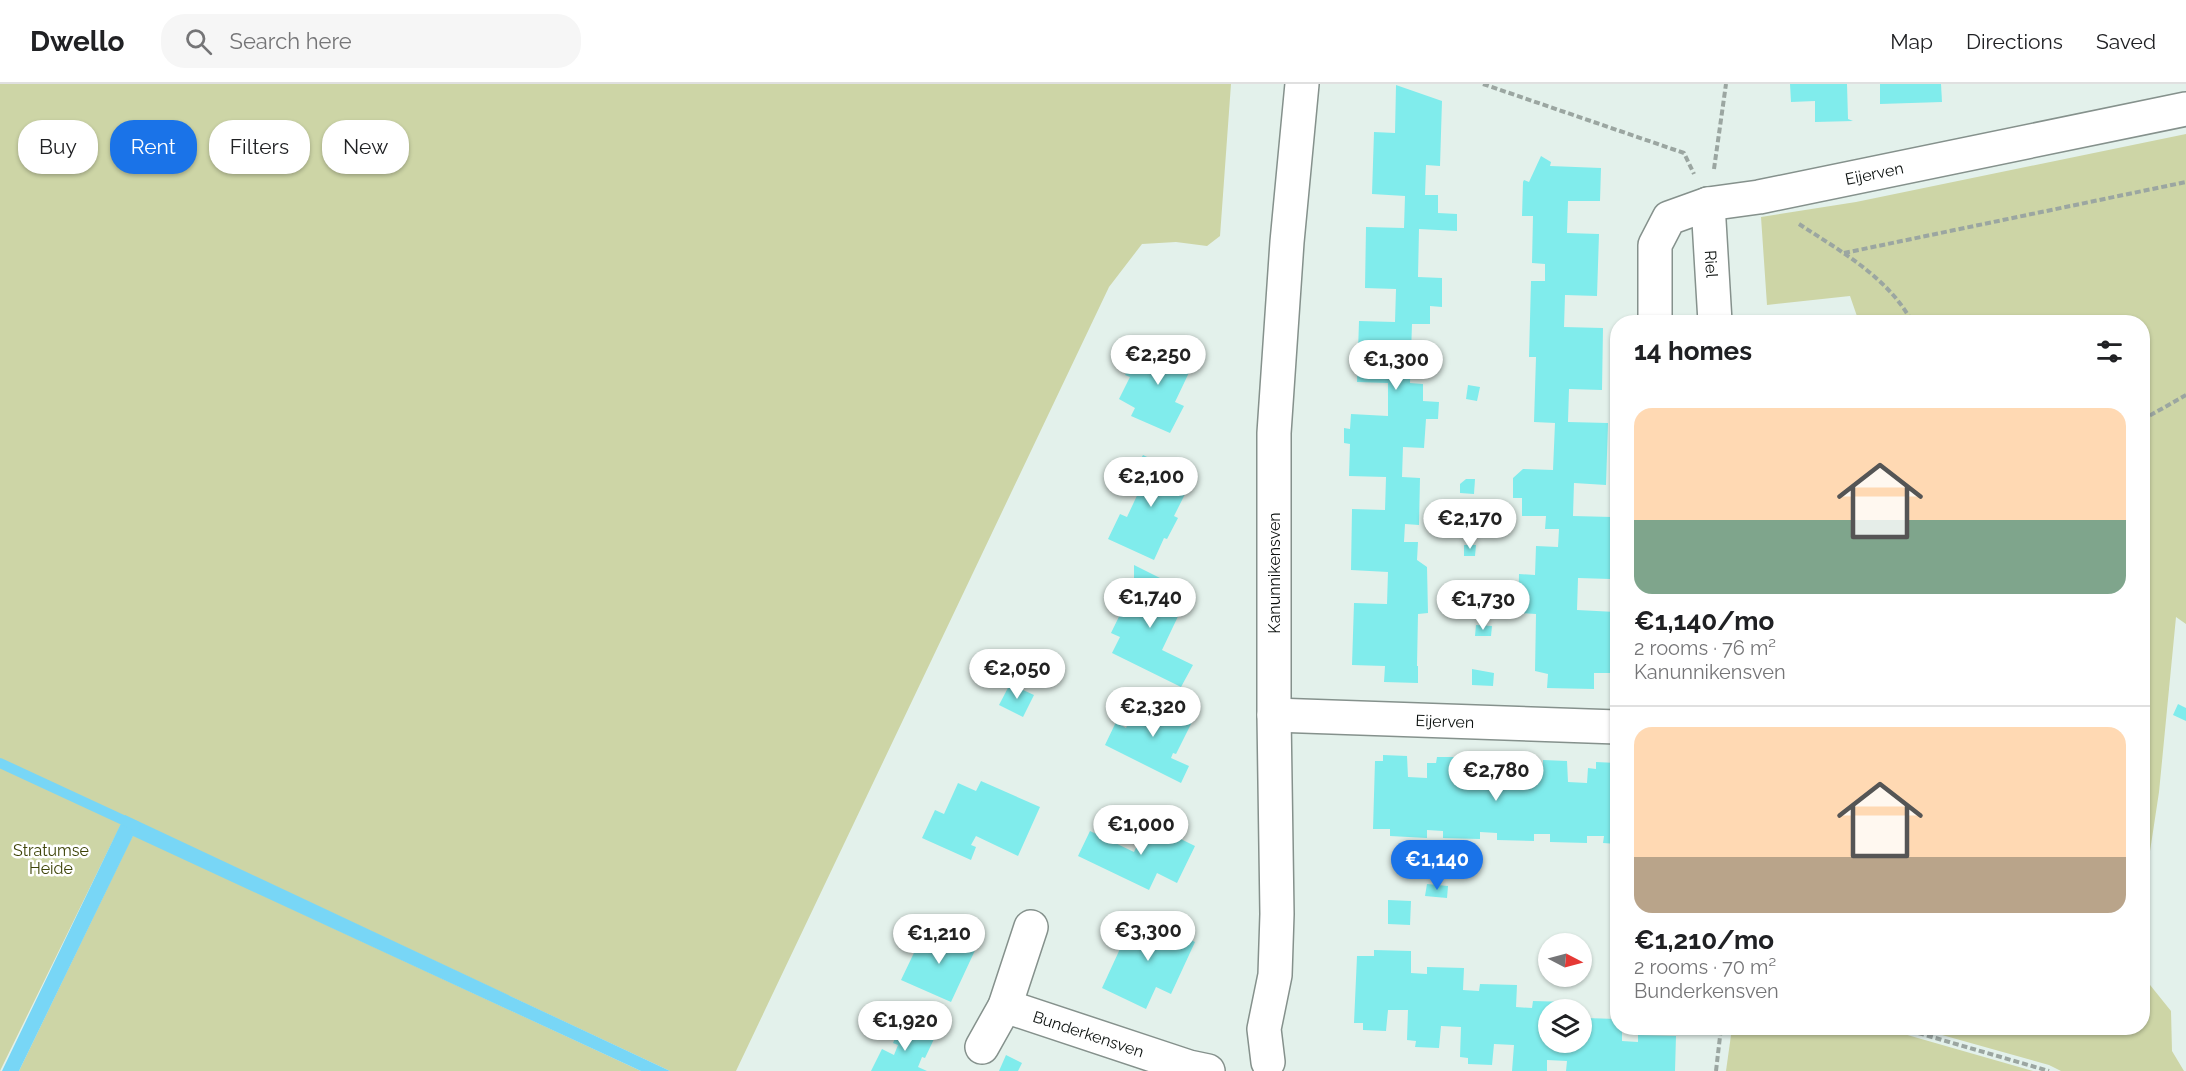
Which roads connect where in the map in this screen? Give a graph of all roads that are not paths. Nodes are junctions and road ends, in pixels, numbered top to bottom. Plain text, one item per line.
1 (1302, 84) edge
2 (2186, 109) edge
3 (1708, 204) junction
4 (1655, 315) edge
5 (1715, 315) edge
6 (1274, 715) junction
7 (1610, 727) edge
8 (1031, 927) dead end
9 (1005, 1006) junction
10 (982, 1047) dead end
11 (1262, 1068) edge
12 (1208, 1071) edge

1 - 6 street, Kanunnikensven
2 - 3 street, Eijerven
3 - 4 street, Eijerven
3 - 5 street, Riel
6 - 7 street, Eijerven
6 - 11 street, Kanunnikensven
8 - 9 street
9 - 10 street
9 - 12 street, Bunderkensven

